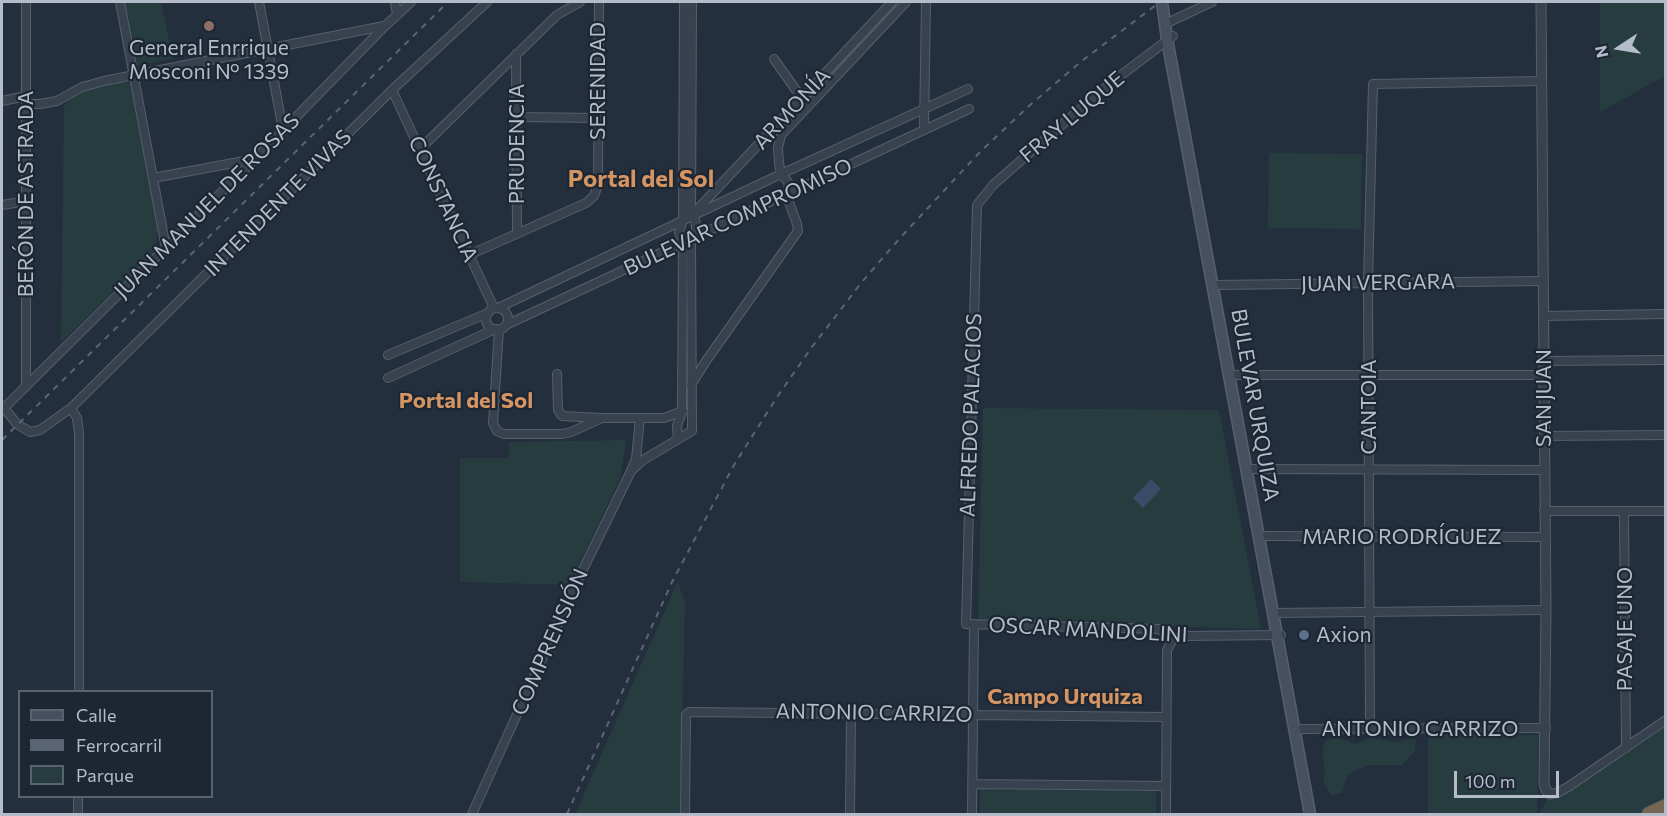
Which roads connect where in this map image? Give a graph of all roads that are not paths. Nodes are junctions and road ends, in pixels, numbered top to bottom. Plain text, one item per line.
1 (26, 2) edge
2 (120, 2) edge
3 (259, 2) edge
4 (395, 2) edge
5 (411, 2) edge
6 (487, 2) edge
7 (580, 2) edge
8 (599, 2) edge
9 (684, 2) edge
10 (692, 2) edge
11 (892, 2) edge
12 (906, 2) edge
13 (926, 2) edge
14 (1162, 2) edge
15 (1168, 2) edge
16 (1212, 2) edge
17 (1541, 2) edge
18 (397, 15) junction
19 (1168, 22) junction
20 (385, 26) junction
21 (1170, 37) junction
22 (268, 49) junction
23 (516, 54) junction
24 (774, 59) dead end
25 (134, 75) junction
26 (1542, 81) junction
27 (968, 89) dead end
28 (392, 90) junction
29 (801, 98) junction
30 (26, 100) junction
31 (2, 101) edge
32 (807, 107) junction
33 (925, 109) junction
34 (969, 109) dead end
35 (516, 117) junction
36 (598, 118) junction
37 (284, 130) junction
38 (924, 130) junction
39 (420, 149) junction
40 (255, 159) junction
41 (780, 174) junction
42 (153, 178) junction
43 (786, 194) junction
44 (27, 201) junction
45 (2, 205) edge
46 (977, 205) joint
47 (691, 216) junction
48 (683, 220) junction
49 (517, 234) junction
50 (691, 238) junction
51 (683, 242) junction
52 (166, 248) junction
53 (469, 255) junction
54 (1543, 281) junction
55 (1368, 284) junction
56 (1216, 285) junction
57 (494, 310) junction
58 (1665, 315) edge
59 (1543, 316) junction
60 (506, 325) junction
61 (497, 329) junction
62 (388, 355) dead end
63 (1665, 360) edge
64 (1544, 361) junction
65 (557, 374) dead end
66 (1232, 375) junction
67 (1369, 375) junction
68 (1544, 375) junction
69 (388, 378) dead end
70 (691, 386) junction
71 (26, 387) junction
72 (691, 404) junction
73 (71, 408) junction
74 (3, 409) edge
75 (682, 412) junction
76 (602, 418) junction
77 (639, 418) junction
78 (1665, 435) edge
79 (1544, 436) junction
80 (678, 439) junction
81 (1249, 470) junction
82 (1369, 470) junction
83 (1544, 470) junction
84 (631, 471) junction
85 (1544, 511) junction
86 (1624, 511) junction
87 (1665, 511) edge
88 (1262, 536) junction
89 (1370, 537) junction
90 (1545, 537) junction
91 (1546, 610) junction
92 (1370, 612) junction
93 (1275, 613) junction
94 (970, 624) junction
95 (1280, 635) junction
96 (1173, 639) junction
97 (79, 690) edge
98 (851, 712) junction
99 (973, 714) junction
100 (1166, 717) junction
101 (1665, 720) edge
102 (1545, 728) junction
103 (1297, 729) junction
104 (1370, 729) junction
105 (1626, 748) junction
106 (972, 784) junction
107 (1166, 786) junction
108 (1550, 794) joint
109 (78, 798) edge
110 (1665, 807) edge
111 (78, 814) edge
112 (472, 814) edge
113 (685, 814) edge
114 (850, 814) edge
115 (972, 814) edge
116 (1166, 814) edge
117 (1312, 814) edge
118 (1649, 814) edge

1 - 30 street, BERÓN DE ASTRADA
2 - 25 street
3 - 22 street
4 - 18 street
5 - 18 street, JUAN MANUEL DE ROSAS
6 - 28 street, INTENDENTE VIVAS
7 - 23 street
8 - 36 street, SERENIDAD
9 - 48 street
10 - 47 street
11 - 29 street, ARMONÍA
12 - 32 street, ARMONÍA
13 - 33 street
14 - 19 main road, BULEVAR URQUIZA
15 - 19 main road, BULEVAR URQUIZA
16 - 19 street
17 - 26 street, SAN JUAN
18 - 20 street, JUAN MANUEL DE ROSAS
19 - 21 main road, BULEVAR URQUIZA
20 - 22 street
20 - 37 street, JUAN MANUEL DE ROSAS
21 - 46 street, FRAY LUQUE
21 - 56 main road, BULEVAR URQUIZA
22 - 25 street
22 - 37 street
23 - 35 street, PRUDENCIA
23 - 39 street
24 - 29 street
25 - 30 street
25 - 42 street
26 - 54 street, SAN JUAN
26 - 55 street, CANTOIA
27 - 33 street, BULEVAR COMPROMISO
28 - 39 street, CONSTANCIA
28 - 73 street, INTENDENTE VIVAS
29 - 32 street
29 - 47 street, ARMONÍA
30 - 31 street
30 - 44 street, BERÓN DE ASTRADA
32 - 41 street, ARMONÍA
33 - 38 street
33 - 41 street, BULEVAR COMPROMISO
34 - 38 street, BULEVAR COMPROMISO
35 - 36 street
35 - 49 street, PRUDENCIA
36 - 49 street, SERENIDAD
37 - 40 street, JUAN MANUEL DE ROSAS
38 - 43 street, BULEVAR COMPROMISO
39 - 53 street, CONSTANCIA
40 - 42 street
40 - 52 street, JUAN MANUEL DE ROSAS
41 - 43 street
41 - 47 street, BULEVAR COMPROMISO
42 - 52 street
43 - 50 street, BULEVAR COMPROMISO
43 - 70 street
44 - 45 street
44 - 71 street, BERÓN DE ASTRADA
46 - 94 street, ALFREDO PALACIOS
47 - 48 street, BULEVAR COMPROMISO
47 - 50 street
48 - 51 street
48 - 57 street, BULEVAR COMPROMISO
49 - 53 street
50 - 51 street, BULEVAR COMPROMISO
50 - 70 street
51 - 60 street, BULEVAR COMPROMISO
51 - 75 street
52 - 71 street, JUAN MANUEL DE ROSAS
53 - 57 street, CONSTANCIA
54 - 55 street, JUAN VERGARA
54 - 59 street, SAN JUAN
55 - 56 street, JUAN VERGARA
55 - 67 street, CANTOIA
56 - 66 main road, BULEVAR URQUIZA
57 - 60 street
57 - 61 street
57 - 62 street, BULEVAR COMPROMISO
58 - 59 street
59 - 64 street, SAN JUAN
60 - 61 street
61 - 69 street
61 - 76 street
63 - 64 street
64 - 68 street, SAN JUAN
65 - 76 street
66 - 67 street
66 - 81 main road, BULEVAR URQUIZA
67 - 68 street
67 - 82 street, CANTOIA
68 - 79 street, SAN JUAN
70 - 72 street
71 - 74 street, JUAN MANUEL DE ROSAS
72 - 75 street
72 - 80 street
73 - 74 street
73 - 97 street
75 - 77 street
75 - 80 street
76 - 77 street
77 - 84 street, COMPRENSIÓN
78 - 79 street
79 - 83 street, SAN JUAN
80 - 84 street, COMPRENSIÓN
81 - 82 street
81 - 88 main road, BULEVAR URQUIZA
82 - 83 street
82 - 89 street, CANTOIA
83 - 85 street, SAN JUAN
84 - 112 street, COMPRENSIÓN
85 - 86 street
85 - 90 street, SAN JUAN
86 - 87 street
86 - 105 street, PASAJE UNO
88 - 89 street, MARIO RODRÍGUEZ
88 - 93 main road, BULEVAR URQUIZA
89 - 90 street, MARIO RODRÍGUEZ
89 - 92 street, CANTOIA
90 - 91 street, SAN JUAN
91 - 92 street
91 - 102 street, SAN JUAN
92 - 93 street
92 - 104 street, CANTOIA
93 - 95 main road, BULEVAR URQUIZA
94 - 96 street, OSCAR MANDOLINI
94 - 99 street, ALFREDO PALACIOS
95 - 96 street, OSCAR MANDOLINI
95 - 103 main road, BULEVAR URQUIZA
96 - 100 street
98 - 99 street, ANTONIO CARRIZO
98 - 113 street, ANTONIO CARRIZO
98 - 114 street
99 - 100 street, ANTONIO CARRIZO
99 - 106 street, ALFREDO PALACIOS
100 - 107 street
101 - 105 street
102 - 104 street, ANTONIO CARRIZO
102 - 108 street, SAN JUAN
103 - 104 street, ANTONIO CARRIZO
103 - 117 main road, BULEVAR URQUIZA
105 - 108 street
106 - 107 street
106 - 115 street, ALFREDO PALACIOS
107 - 116 street
109 - 111 street
110 - 118 highway

